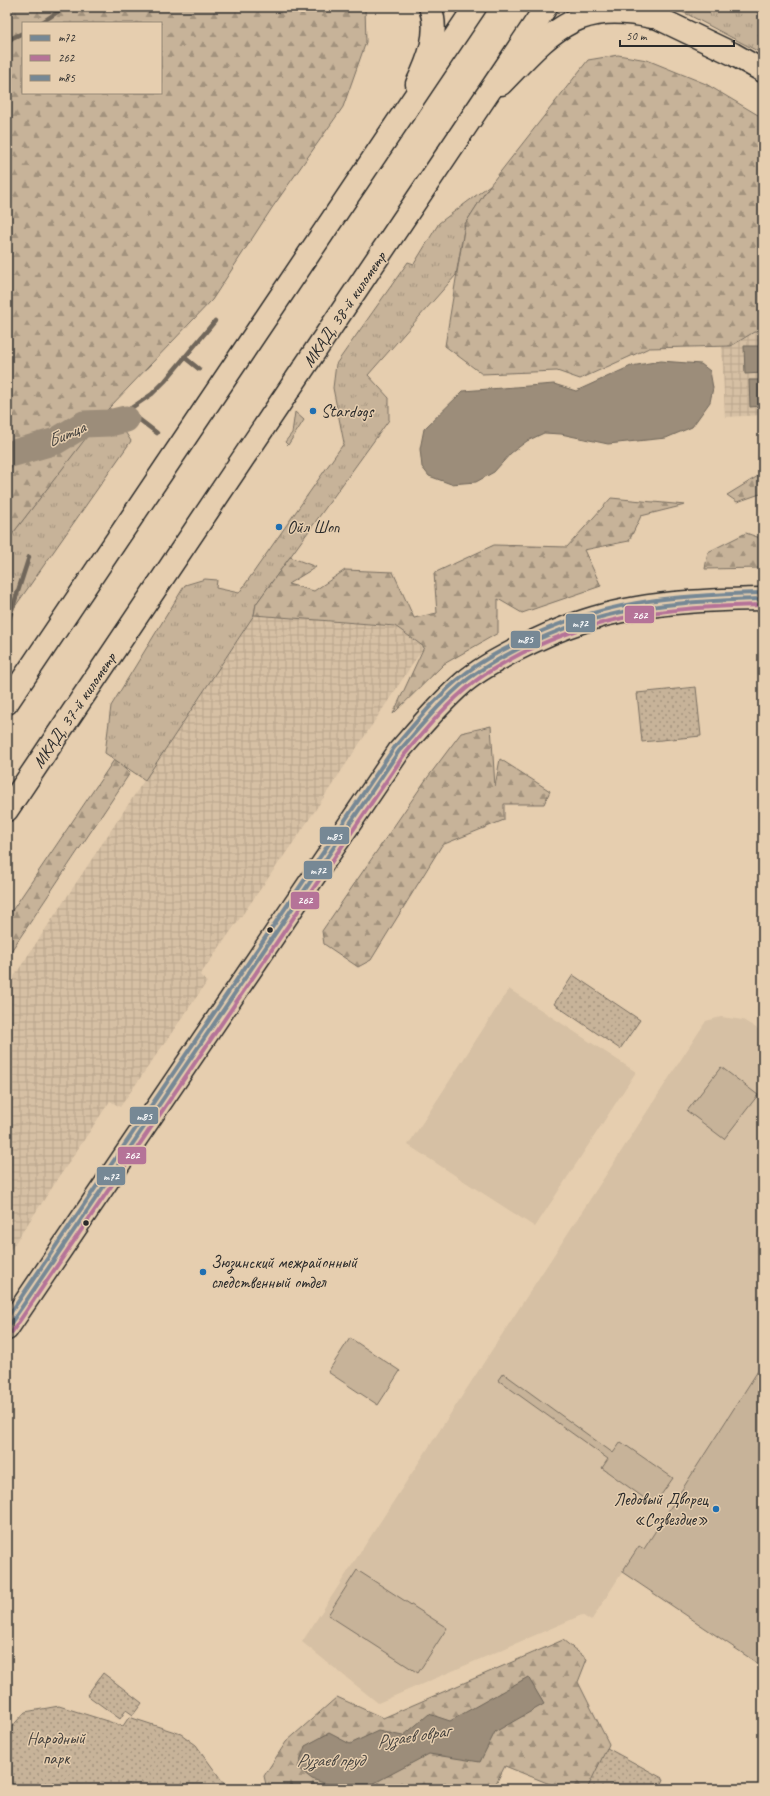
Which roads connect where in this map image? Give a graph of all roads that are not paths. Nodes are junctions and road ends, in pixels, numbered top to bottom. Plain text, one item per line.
1 (430, 7) edge
2 (475, 7) edge
3 (546, 7) edge
4 (643, 12) edge
5 (763, 71) edge
6 (480, 105) junction
7 (406, 110) junction
8 (763, 599) edge
9 (141, 610) joint
10 (7, 703) edge
11 (7, 810) edge
12 (7, 1329) edge

1 - 7 main road
2 - 7 main road
3 - 6 main road, МКАД, 38-й километр
4 - 5 main road
4 - 6 main road
6 - 9 main road, МКАД, 38-й километр
7 - 10 main road
8 - 12 main road
9 - 11 main road, МКАД, 37-й километр

